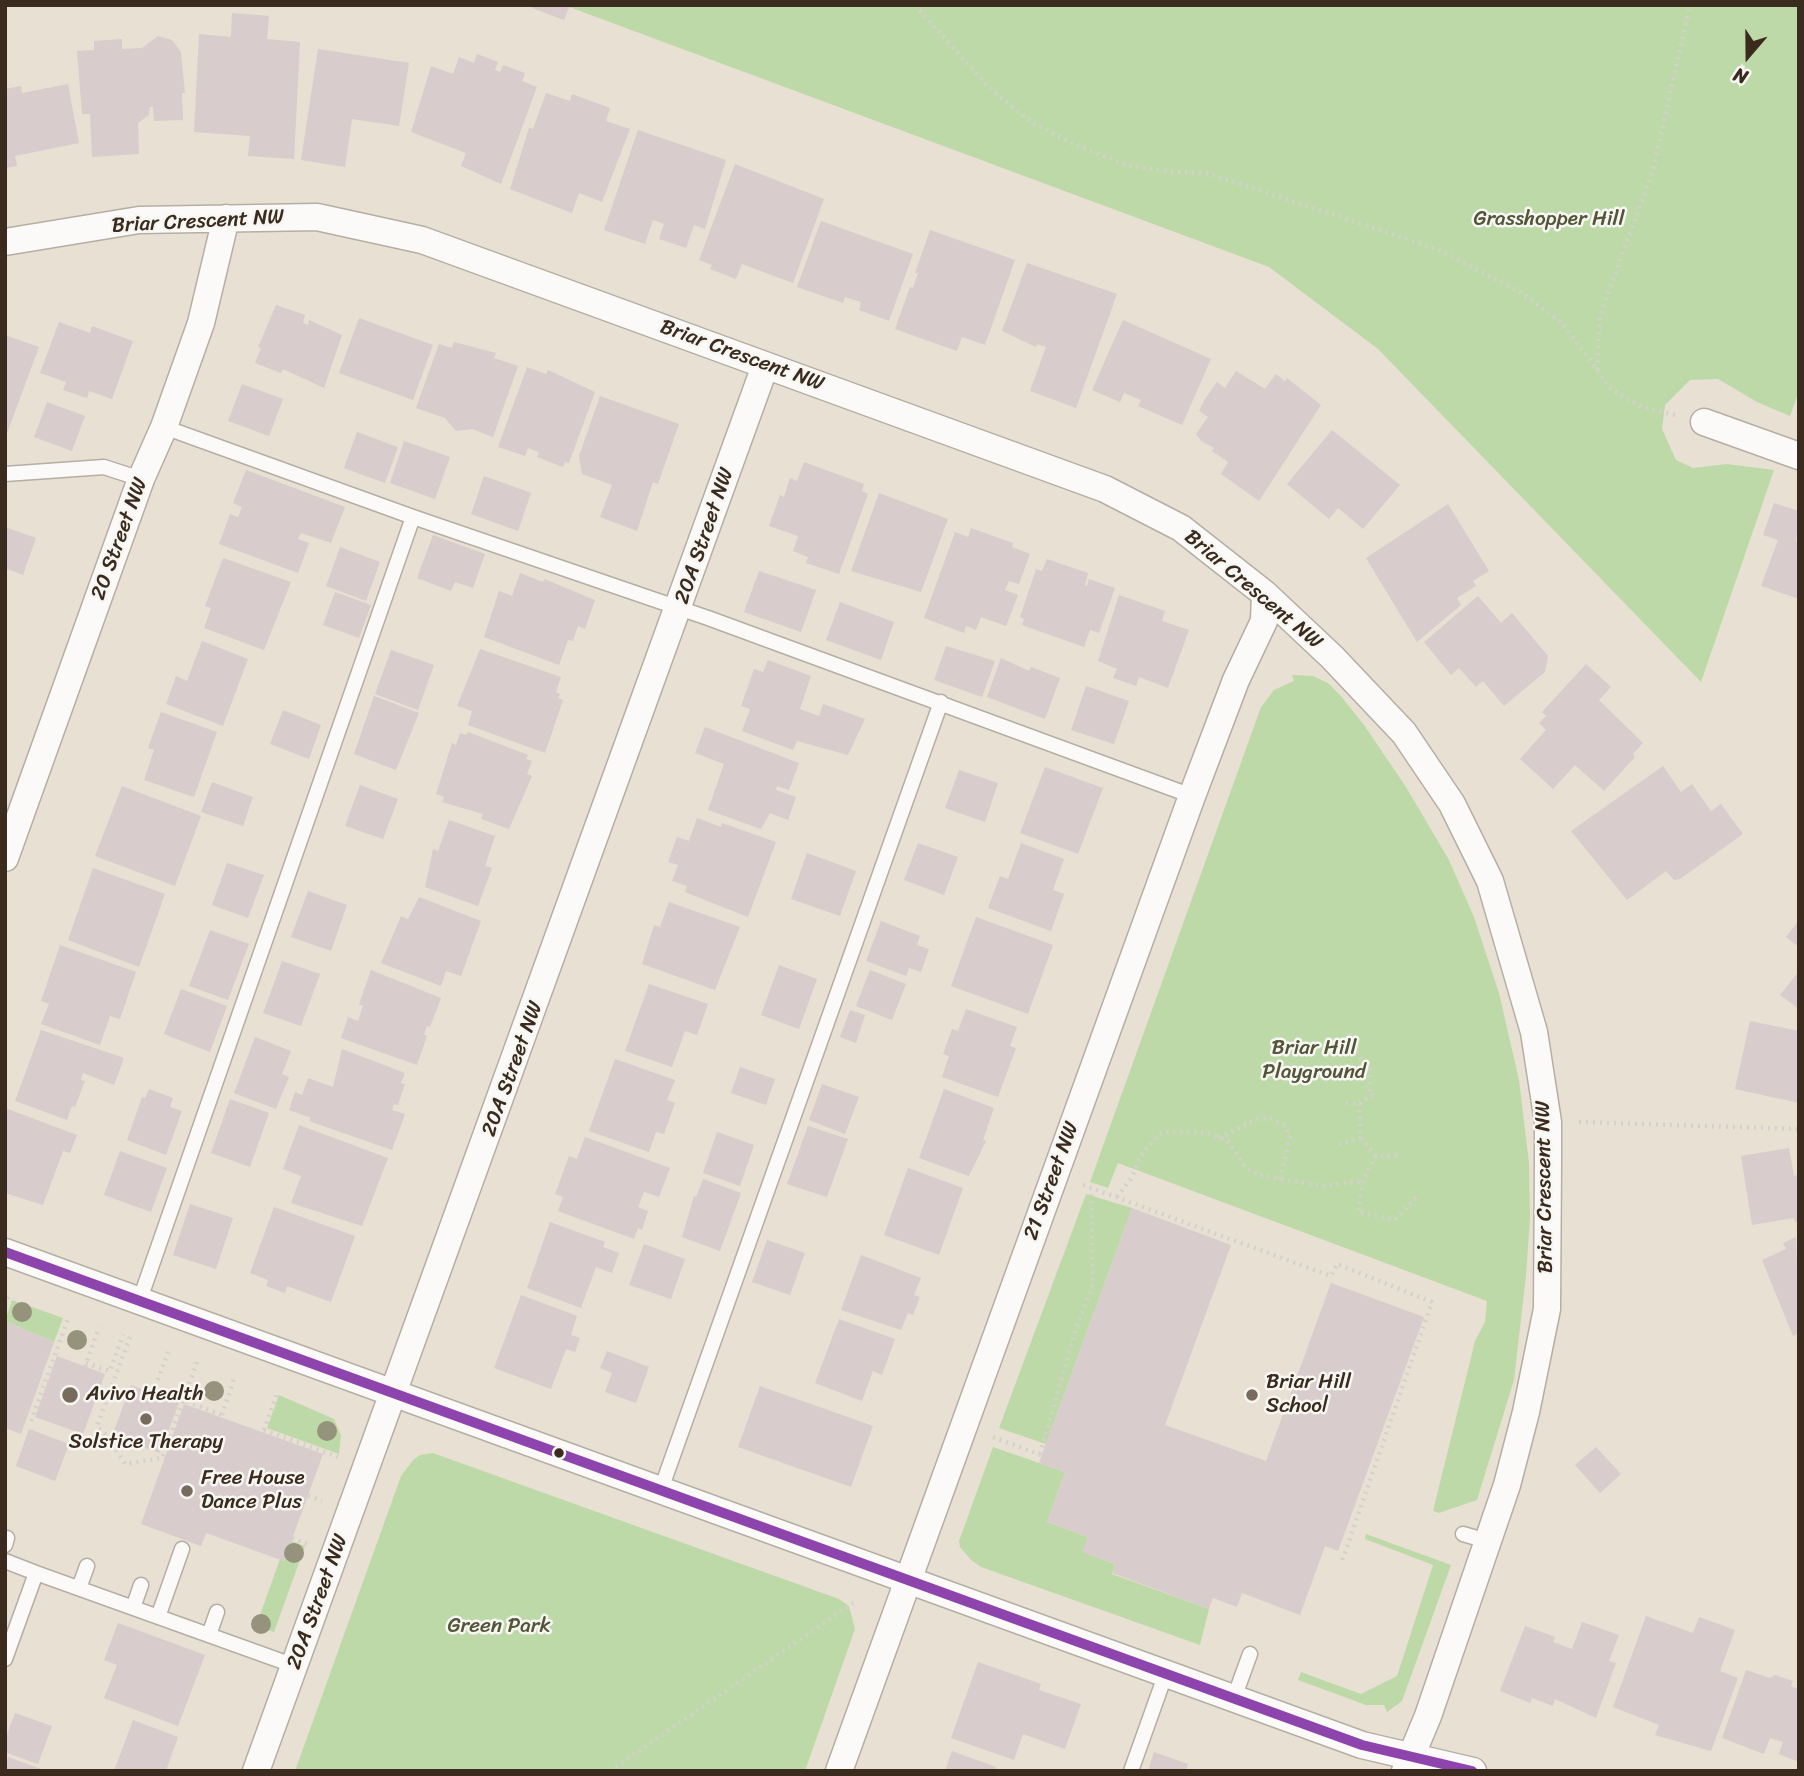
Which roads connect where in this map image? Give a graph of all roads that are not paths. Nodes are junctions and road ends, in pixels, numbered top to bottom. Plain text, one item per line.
1 (226, 218) junction
2 (5, 242) edge
3 (765, 366) junction
4 (1704, 422) road end
5 (164, 426) junction
6 (1799, 456) edge
7 (5, 474) edge
8 (141, 479) junction
9 (412, 517) junction
10 (1265, 594) junction
11 (679, 610) junction
12 (941, 702) junction
13 (1192, 796) junction
14 (5, 858) edge
15 (5, 1252) edge
16 (140, 1299) junction
17 (394, 1396) junction
18 (660, 1492) junction
19 (182, 1549) dead end
20 (5, 1561) edge
21 (88, 1566) dead end
22 (36, 1573) junction
23 (907, 1582) junction
24 (141, 1585) dead end
25 (79, 1588) junction
26 (133, 1608) junction
27 (217, 1612) dead end
28 (158, 1617) junction
29 (209, 1635) junction
30 (1250, 1654) dead end
31 (5, 1659) edge
32 (295, 1665) junction
33 (1166, 1673) junction
34 (1234, 1698) junction
35 (1408, 1765) edge
36 (256, 1771) edge
37 (839, 1771) edge
38 (1131, 1771) edge
39 (1474, 1771) edge

1 - 2 street, Briar Crescent NW
1 - 3 street, Briar Crescent NW
1 - 5 street, 20 Street NW
3 - 10 street, Briar Crescent NW
3 - 11 street, 20A Street NW
4 - 6 street
5 - 8 street, 20 Street NW
5 - 9 lane
7 - 8 lane
8 - 14 street, 20 Street NW
9 - 11 lane
9 - 16 lane
10 - 13 street, 21 Street NW
10 - 35 street, Briar Crescent NW
11 - 12 lane
11 - 17 street, 20A Street NW
12 - 13 lane
12 - 18 lane
13 - 23 street, 21 Street NW
15 - 16 street
16 - 17 street
17 - 18 street
17 - 32 street, 20A Street NW
18 - 23 street
19 - 28 lane
20 - 22 lane
21 - 25 lane
22 - 25 lane
22 - 31 lane
23 - 33 street
23 - 37 street, 21 Street NW
24 - 26 lane
25 - 26 lane
26 - 28 lane
27 - 29 lane
28 - 29 lane
29 - 32 lane
30 - 34 lane
32 - 36 street, 20A Street NW
33 - 34 street
33 - 38 lane
34 - 35 street
35 - 39 street

